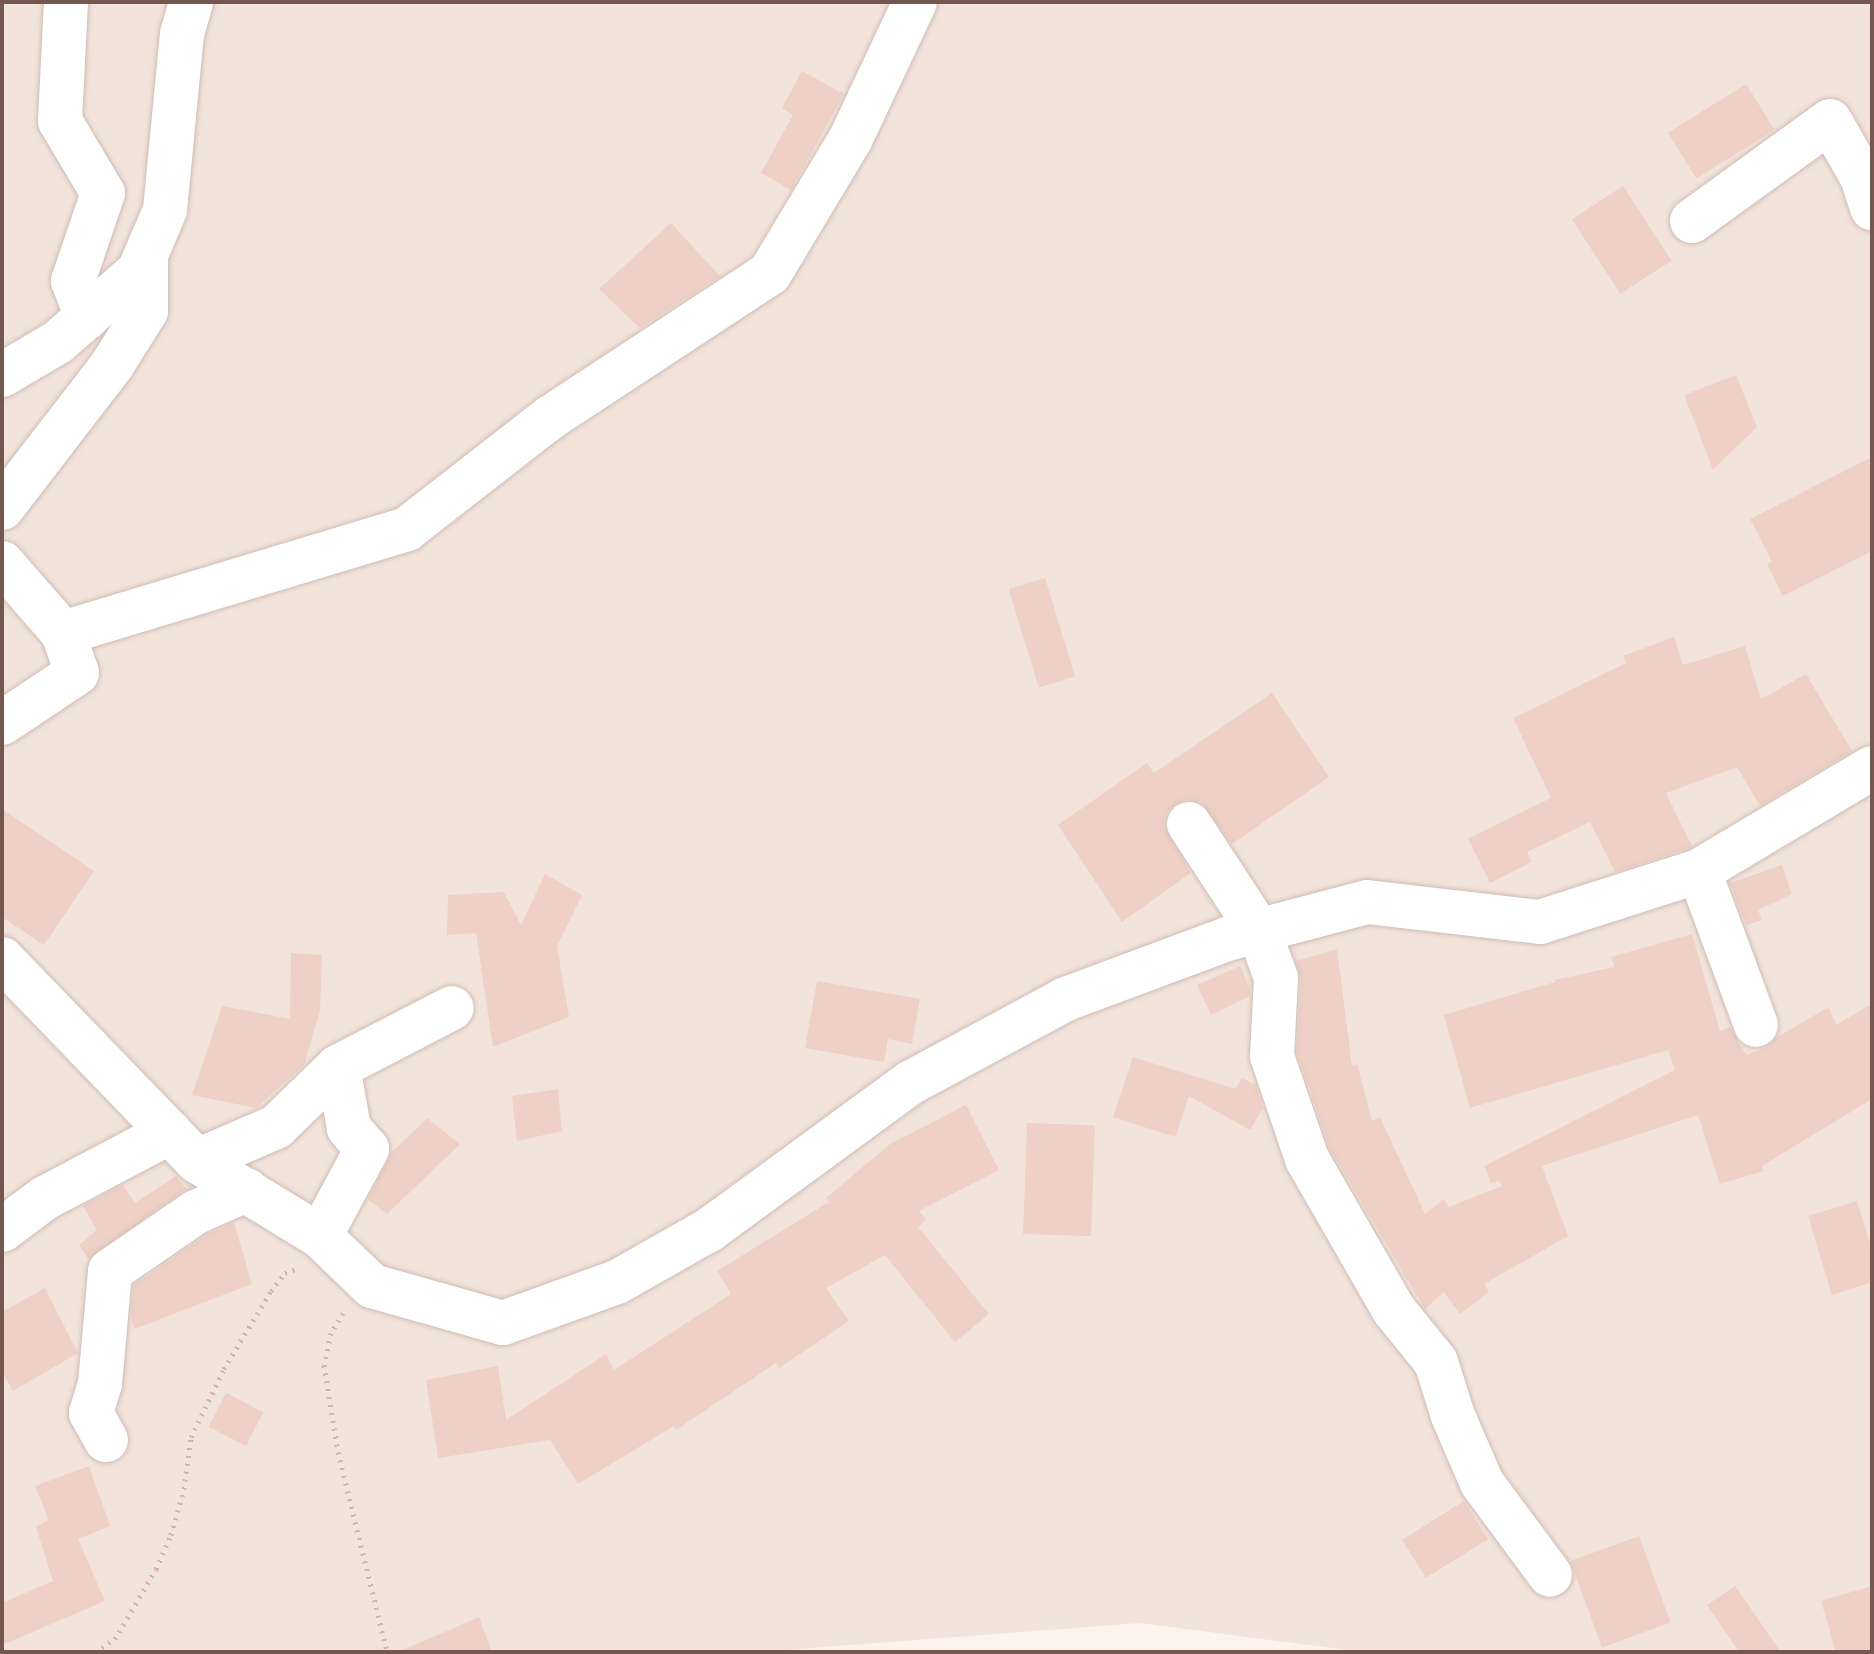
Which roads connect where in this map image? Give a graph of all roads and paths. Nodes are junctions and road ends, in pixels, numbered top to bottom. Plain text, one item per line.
1 (66, 2) edge
2 (191, 2) edge
3 (915, 2) edge
4 (1872, 208) edge
5 (1692, 221) dead end
6 (146, 255) junction
7 (87, 317) junction
8 (2, 375) edge
9 (2, 508) edge
10 (2, 563) edge
11 (63, 633) junction
12 (2, 723) edge
13 (1872, 768) edge
14 (1189, 824) dead end
15 (1699, 871) junction
16 (1259, 931) junction
17 (2, 959) edge
18 (452, 1008) dead end
19 (1756, 1025) dead end
20 (338, 1067) junction
21 (183, 1146) junction
22 (246, 1190) junction
23 (2, 1230) edge
24 (341, 1256) junction
25 (106, 1440) dead end
26 (1550, 1575) dead end
27 (95, 1652) edge
28 (387, 1652) edge

1 - 7 street
2 - 6 street
3 - 11 street
4 - 5 street
6 - 7 street
6 - 9 street
7 - 8 street
10 - 11 street
11 - 12 street
13 - 15 street
14 - 16 street
15 - 16 street
15 - 19 street
16 - 24 street
16 - 26 street
17 - 21 street
18 - 20 street
20 - 21 street
20 - 24 street
21 - 22 street
21 - 23 street
22 - 24 street
22 - 25 street
24 - 27 path
24 - 28 path

